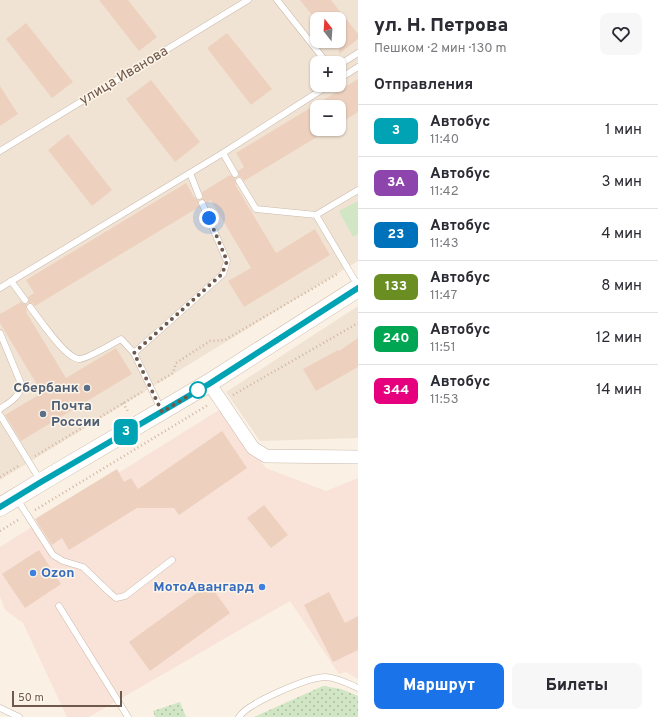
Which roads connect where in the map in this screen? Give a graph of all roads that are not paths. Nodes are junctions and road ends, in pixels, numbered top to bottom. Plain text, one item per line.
1 (248, 0) edge
2 (277, 0) edge
3 (358, 53) edge
4 (321, 56) edge
5 (346, 61) edge
6 (358, 67) edge
7 (346, 75) edge
8 (318, 92) edge
9 (0, 151) edge
10 (223, 153) junction
11 (190, 173) junction
12 (235, 174) dead end
13 (239, 181) dead end
14 (358, 190) edge
15 (199, 196) dead end
16 (202, 203) dead end
17 (316, 215) junction
18 (11, 281) junction
19 (358, 287) edge
20 (0, 288) edge
21 (25, 300) dead end
22 (30, 307) dead end
23 (0, 332) edge
24 (134, 353) junction
25 (209, 384) junction
26 (0, 409) edge
27 (162, 412) junction
28 (0, 415) edge
29 (358, 457) edge
30 (41, 482) junction
31 (16, 498) junction
32 (0, 507) edge
33 (172, 560) dead end
34 (58, 606) dead end
35 (358, 688) edge
36 (0, 708) edge
37 (19, 717) edge
38 (128, 717) edge
39 (239, 717) edge

1 - 9 lane, улица Иванова
2 - 4 lane
3 - 5 lane
6 - 7 lane
8 - 10 lane
10 - 11 lane
10 - 12 lane
11 - 15 lane
11 - 18 lane
13 - 17 lane
14 - 17 lane
16 - 24 lane
17 - 19 lane
18 - 20 lane
18 - 21 lane
19 - 25 main road
22 - 24 lane
23 - 26 lane
24 - 27 lane
25 - 27 main road
25 - 29 street
27 - 30 main road
28 - 30 lane
30 - 31 main road
31 - 32 main road
31 - 33 lane
34 - 38 lane
35 - 39 lane
36 - 37 lane

